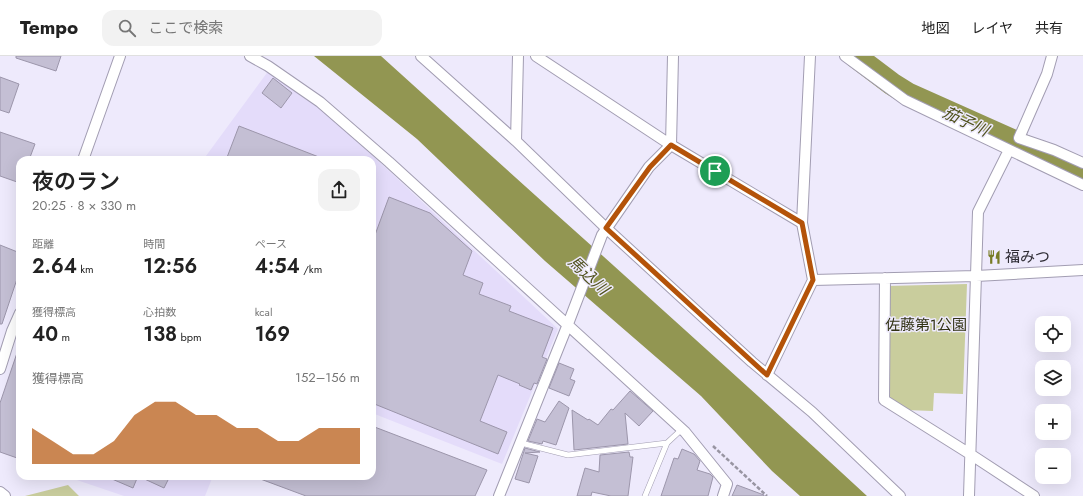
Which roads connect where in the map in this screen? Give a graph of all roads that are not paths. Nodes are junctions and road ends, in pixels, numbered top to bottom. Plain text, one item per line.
1 (120, 56) edge
2 (250, 56) edge
3 (421, 56) edge
4 (518, 56) edge
5 (536, 56) edge
6 (673, 56) edge
7 (810, 56) edge
8 (845, 56) edge
9 (1052, 56) edge
10 (516, 141) junction
11 (671, 145) junction
12 (1009, 150) junction
13 (84, 156) edge
14 (1083, 163) edge
15 (1083, 185) edge
16 (802, 223) junction
17 (604, 232) junction
18 (1083, 270) edge
19 (976, 276) junction
20 (885, 278) junction
21 (813, 280) junction
22 (570, 321) junction
23 (16, 322) edge
24 (0, 369) edge
25 (767, 375) junction
26 (682, 429) junction
27 (521, 443) junction
28 (667, 443) junction
29 (970, 454) junction
30 (0, 492) edge
31 (5, 496) edge
32 (499, 496) edge
33 (645, 496) edge
34 (723, 496) edge
35 (900, 496) edge
36 (969, 496) edge
37 (1034, 496) edge

1 - 13 street
2 - 22 street
3 - 10 street
4 - 10 street
5 - 11 street
6 - 11 street
7 - 16 street
8 - 12 street
9 - 14 street
10 - 17 street
11 - 16 street
11 - 17 street
12 - 15 street
12 - 19 street
16 - 21 street
17 - 22 street
17 - 25 street
18 - 19 street
19 - 20 street
19 - 29 street
20 - 21 street
20 - 29 street
21 - 25 street
22 - 26 street
22 - 27 street
23 - 24 street
25 - 35 street
26 - 28 lane
26 - 34 street
27 - 28 lane
27 - 32 street
28 - 33 lane
29 - 36 street
29 - 37 street
30 - 31 street

